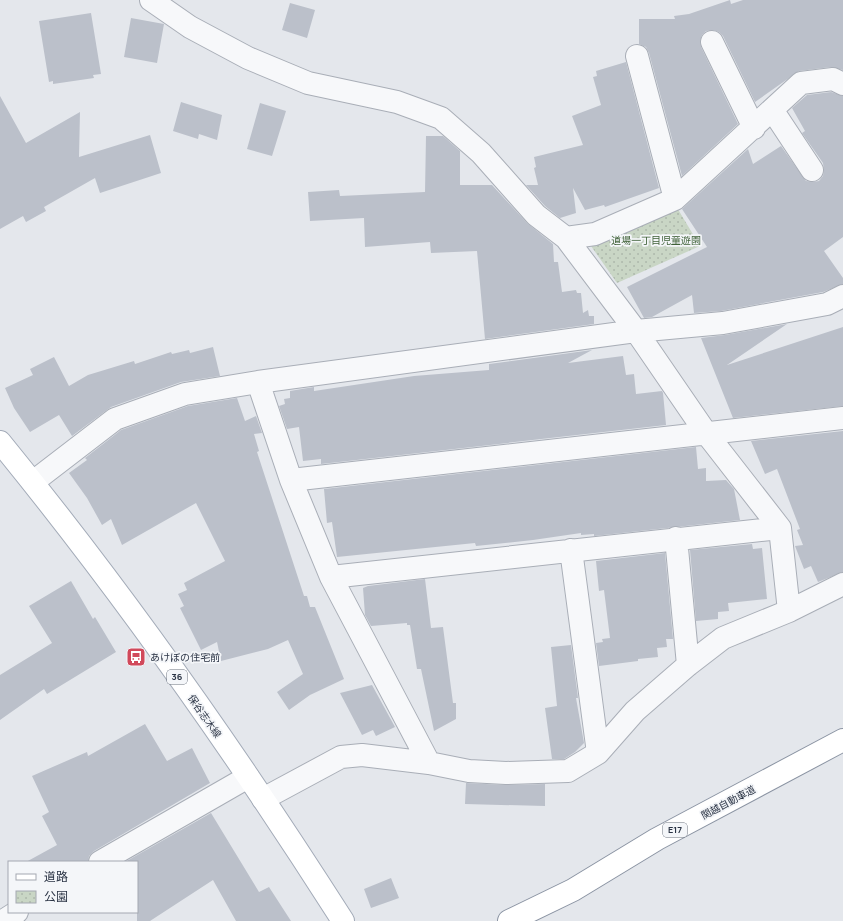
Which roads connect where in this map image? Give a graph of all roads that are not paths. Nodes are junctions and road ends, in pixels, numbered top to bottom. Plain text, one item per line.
1 (151, 0) edge
2 (712, 42) dead end
3 (637, 56) dead end
4 (843, 84) edge
5 (773, 111) junction
6 (754, 128) junction
7 (812, 170) dead end
8 (675, 199) junction
9 (566, 238) junction
10 (843, 296) edge
11 (636, 331) junction
12 (258, 382) junction
13 (842, 420) edge
14 (706, 433) junction
15 (0, 442) edge
16 (290, 480) junction
17 (33, 482) junction
18 (780, 528) junction
19 (676, 538) junction
20 (571, 550) junction
21 (331, 578) junction
22 (843, 584) edge
23 (789, 611) junction
24 (688, 664) junction
25 (843, 740) edge
26 (598, 753) junction
27 (430, 763) junction
28 (248, 777) junction
29 (263, 799) junction
30 (102, 861) edge
31 (15, 913) edge
32 (3, 921) edge
33 (343, 921) edge
34 (509, 921) edge

1 - 9 street
2 - 6 street
3 - 8 street
4 - 5 street
5 - 6 street
5 - 7 street
6 - 8 street
8 - 9 street
9 - 11 street
10 - 11 street
11 - 12 street
11 - 14 street
12 - 16 street
12 - 17 street
13 - 14 street
14 - 16 street
14 - 18 street
15 - 17 main road, 保谷志木線 / 36
16 - 21 street
17 - 28 main road, 保谷志木線 / 36
18 - 19 street
18 - 23 street
19 - 20 street
19 - 24 street
20 - 21 street
20 - 26 street
21 - 27 street
22 - 23 street
23 - 24 street
24 - 26 street
25 - 34 main road, 関越自動車道 / E17
26 - 27 street
27 - 29 street
28 - 29 main road, 保谷志木線 / 36
28 - 30 street
29 - 33 main road, 保谷志木線 / 36
31 - 32 street

